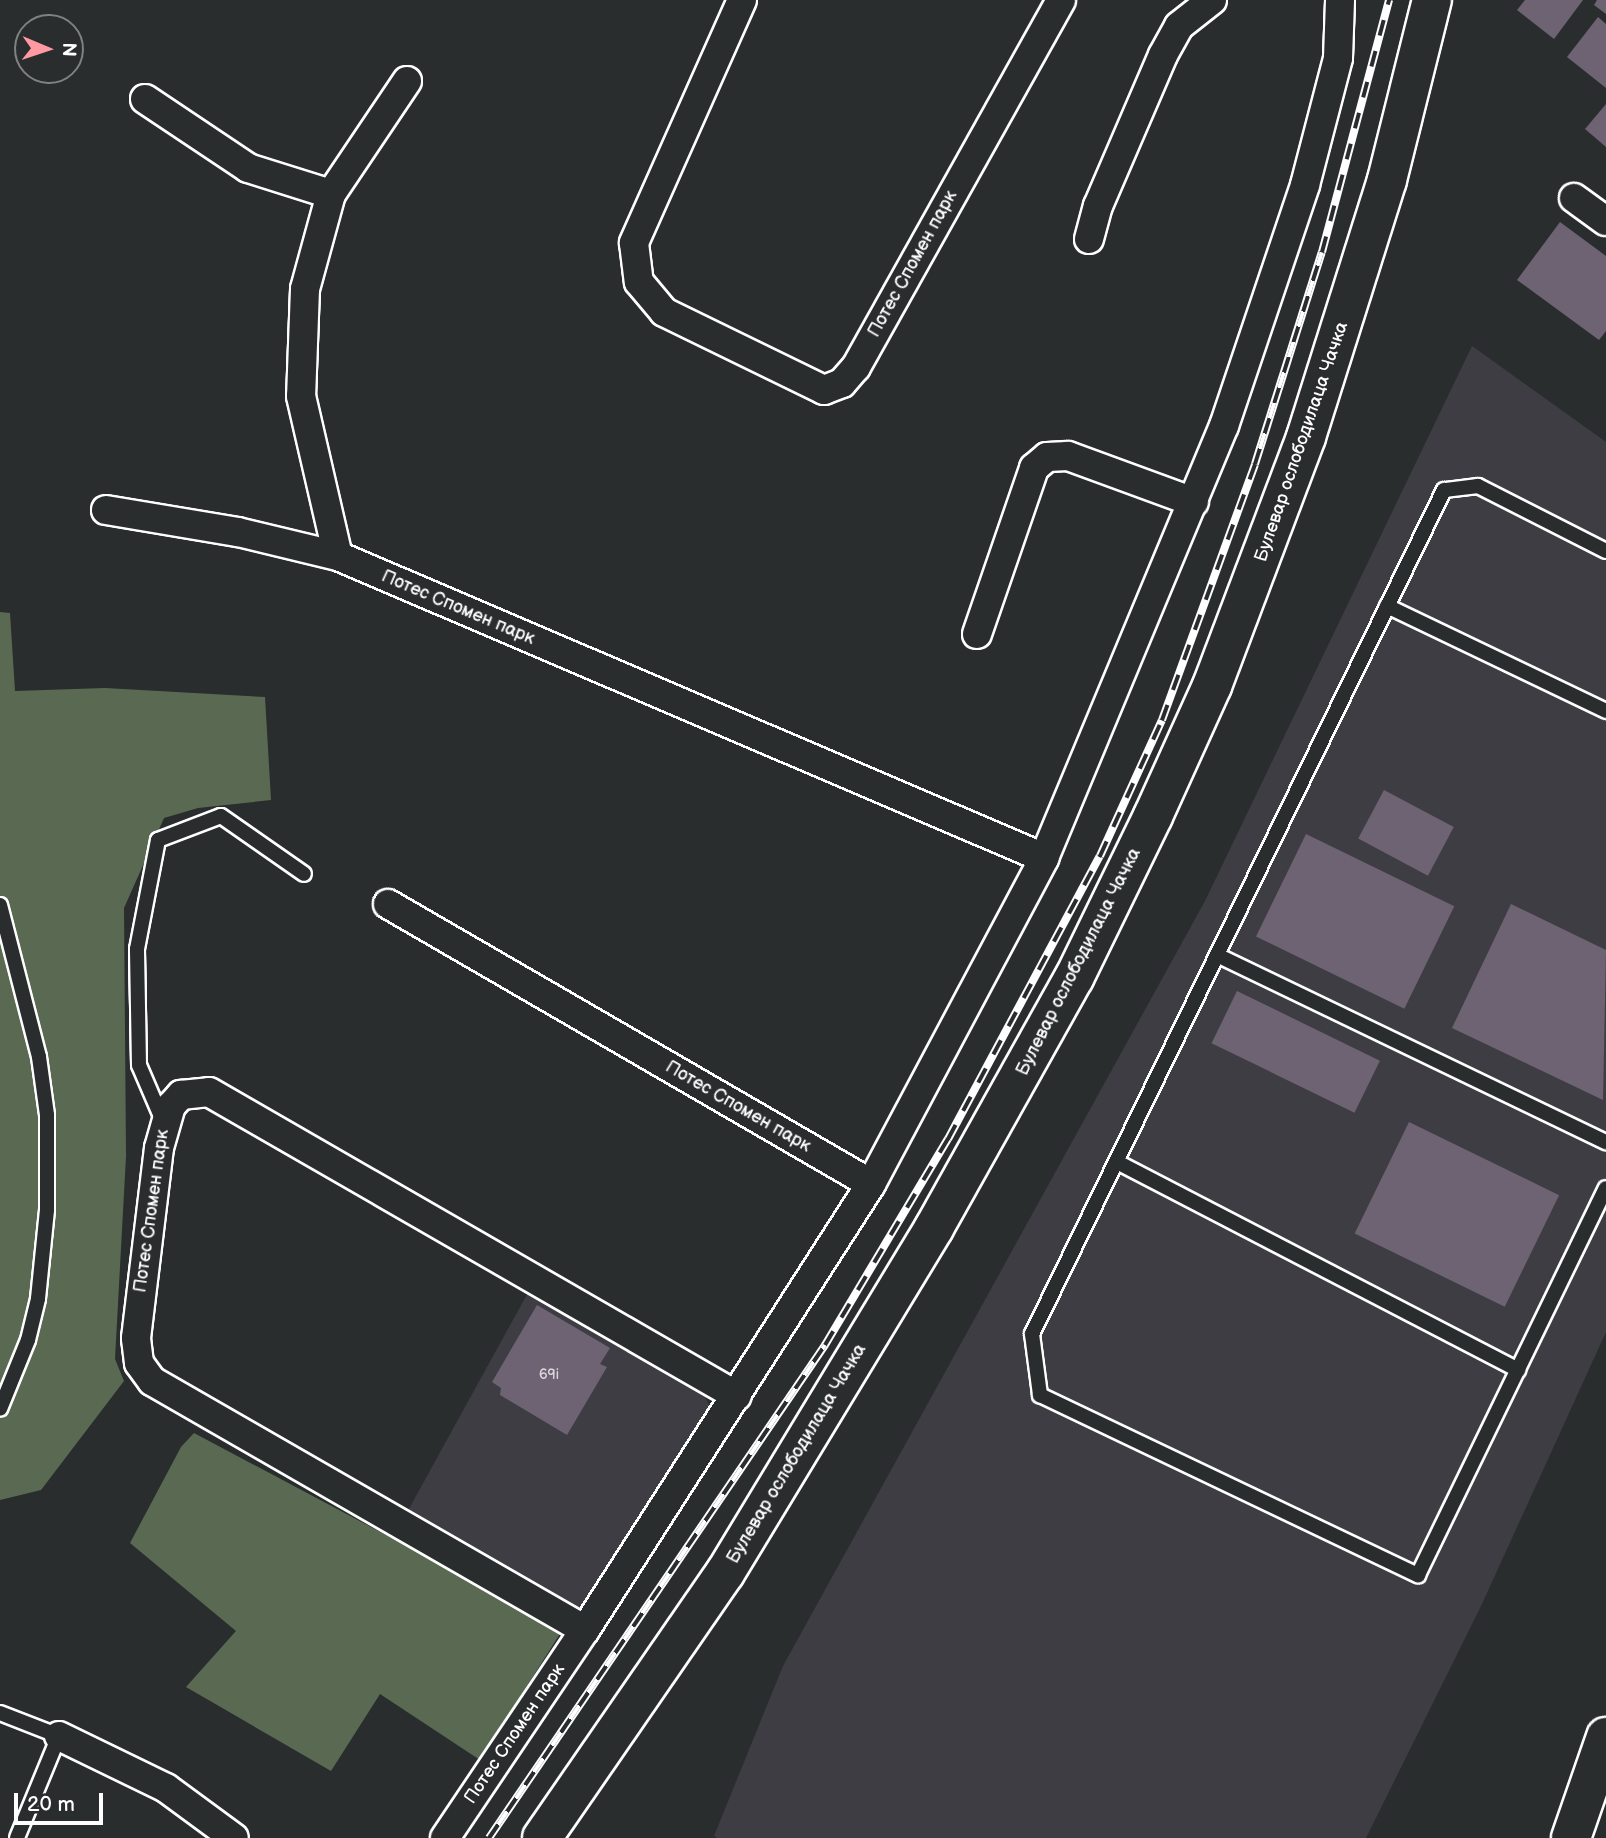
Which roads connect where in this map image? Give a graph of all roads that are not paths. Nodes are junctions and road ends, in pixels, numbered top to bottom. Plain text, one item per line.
1 (742, 0) edge
2 (1062, 0) edge
3 (1212, 0) edge
4 (1340, 0) edge
5 (1432, 0) edge
6 (407, 81) dead end
7 (145, 99) dead end
8 (331, 194) junction
9 (1574, 198) dead end
10 (1606, 221) edge
11 (1089, 239) dead end
12 (1194, 502) junction
13 (106, 510) dead end
14 (1606, 551) edge
15 (338, 556) junction
16 (1387, 606) junction
17 (976, 634) dead end
18 (1606, 711) edge
19 (1044, 858) junction
20 (304, 874) dead end
21 (388, 904) dead end
22 (0, 905) edge
23 (1217, 955) junction
24 (164, 1122) junction
25 (1606, 1142) edge
26 (1117, 1162) junction
27 (871, 1184) junction
28 (1606, 1188) edge
29 (1518, 1370) junction
30 (737, 1396) junction
31 (0, 1409) edge
32 (585, 1630) junction
33 (0, 1713) edge
34 (59, 1736) junction
35 (1606, 1737) edge
36 (17, 1838) edge
37 (234, 1838) edge
38 (445, 1838) edge
39 (542, 1838) edge
40 (1571, 1838) edge

1 - 2 street, Потес Спомен парк
3 - 11 street
4 - 12 street, Потес Спомен парк
5 - 39 main road, Булевар ослободилаца Чачка
6 - 8 street
7 - 8 street
8 - 15 street
9 - 10 street
12 - 17 street
12 - 19 street, Потес Спомен парк
13 - 15 street, Потес Спомен парк
14 - 16 lane
15 - 19 street, Потес Спомен парк
16 - 18 lane
16 - 23 lane
19 - 27 street, Потес Спомен парк
20 - 24 lane
21 - 27 street, Потес Спомен парк
22 - 31 lane
23 - 25 lane
23 - 26 lane
24 - 30 street, Потес Спомен парк
24 - 32 street, Потес Спомен парк
26 - 29 lane
26 - 29 lane
27 - 30 street, Потес Спомен парк
28 - 29 lane
30 - 32 street, Потес Спомен парк
32 - 38 street, Потес Спомен парк
33 - 34 lane
34 - 36 lane
34 - 37 street
35 - 40 main road

